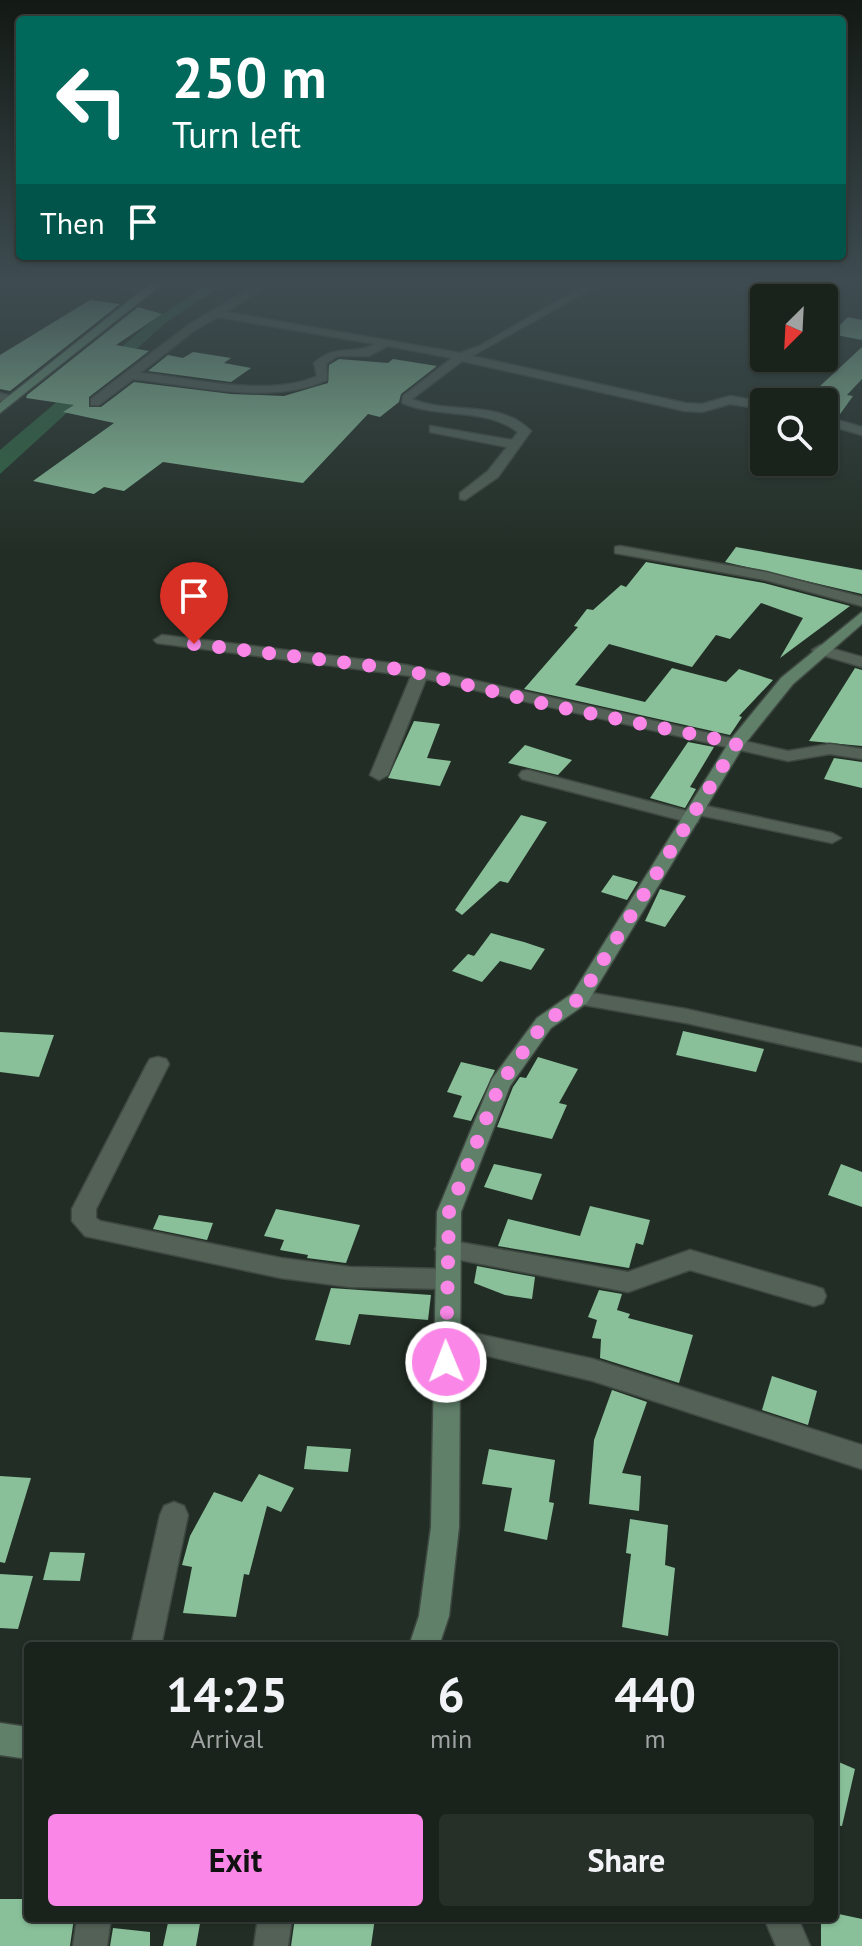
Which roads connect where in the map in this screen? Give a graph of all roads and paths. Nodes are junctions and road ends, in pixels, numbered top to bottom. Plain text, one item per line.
1 (42, 371) edge
2 (136, 371) edge
3 (322, 371) edge
4 (443, 371) edge
5 (522, 371) edge
6 (131, 375) junction
7 (6, 398) edge
8 (95, 402) dead end
9 (750, 403) edge
10 (0, 409) edge
11 (838, 424) edge
12 (434, 429) dead end
13 (862, 431) edge
14 (516, 445) junction
15 (465, 496) dead end
16 (620, 550) dead end
17 (862, 602) edge
18 (862, 616) edge
19 (162, 640) dead end
20 (820, 650) junction
21 (862, 662) edge
22 (420, 674) junction
23 (736, 744) junction
24 (862, 754) edge
25 (379, 775) dead end
26 (528, 775) dead end
27 (695, 813) junction
28 (832, 838) dead end
29 (580, 998) junction
30 (862, 1055) edge
31 (158, 1064) dead end
32 (447, 1249) junction
33 (446, 1279) junction
34 (814, 1296) dead end
35 (446, 1337) junction
36 (862, 1457) edge
37 (174, 1515) dead end
38 (147, 1642) edge
39 (425, 1642) edge
40 (0, 1739) edge
41 (24, 1742) edge
42 (93, 1922) edge
43 (274, 1922) edge
44 (783, 1922) edge
45 (90, 1946) edge
46 (271, 1946) edge
47 (793, 1946) edge

1 - 7 main road
2 - 6 street
3 - 6 street
4 - 14 street
5 - 9 street
6 - 8 street
7 - 10 main road
11 - 13 street
12 - 14 street
14 - 15 street
16 - 17 street
18 - 20 street
19 - 22 street
20 - 21 street
20 - 23 street
22 - 23 street
22 - 25 street
23 - 24 street
23 - 27 street
26 - 27 street
27 - 28 street
27 - 29 street
29 - 30 street
29 - 32 street
31 - 33 street
32 - 33 street
32 - 34 street
33 - 35 street
35 - 36 street
35 - 39 street
37 - 38 street
40 - 41 street
42 - 45 street
43 - 46 street
44 - 47 street

